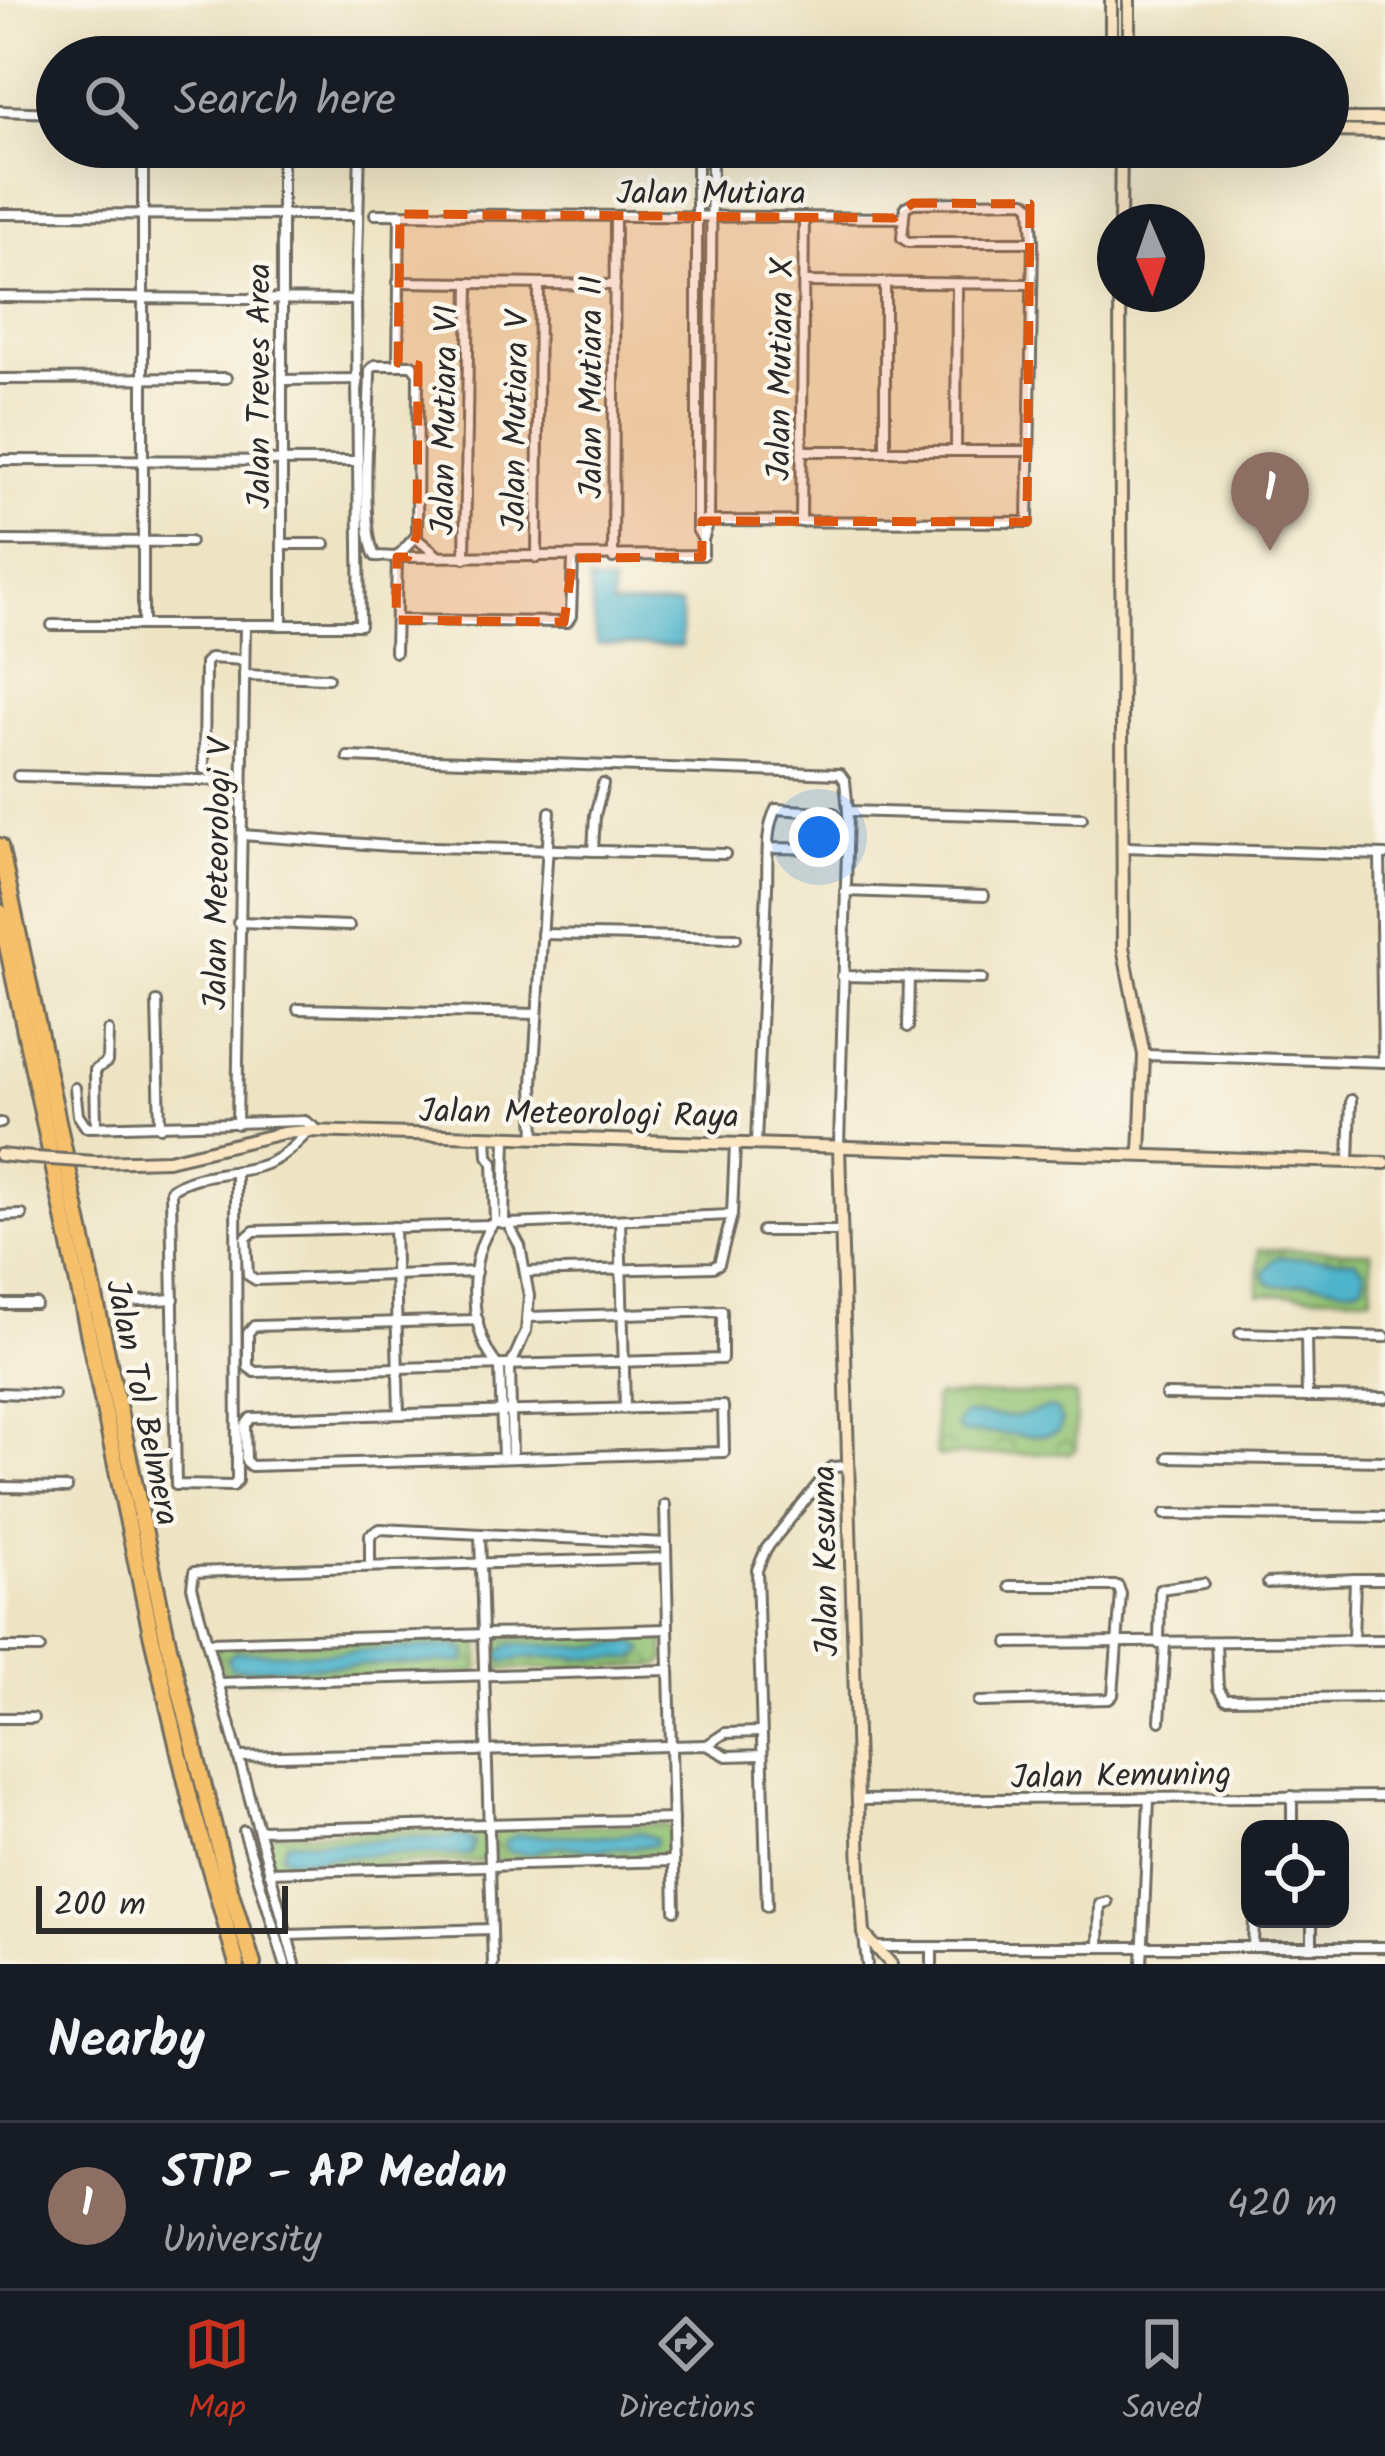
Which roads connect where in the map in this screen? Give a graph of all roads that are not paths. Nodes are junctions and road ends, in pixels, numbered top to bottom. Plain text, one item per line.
1 (1111, 0) edge
2 (1129, 0) edge
3 (1111, 36) edge
4 (1130, 36) edge
5 (0, 111) edge
6 (36, 112) edge
7 (1349, 118) edge
8 (1385, 119) edge
9 (1349, 131) edge
10 (1385, 131) edge
11 (143, 168) edge
12 (282, 168) edge
13 (359, 168) edge
14 (697, 168) edge
15 (712, 168) edge
16 (1120, 168) edge
17 (1120, 204) edge
18 (0, 214) edge
19 (375, 214) dead end
20 (400, 214) junction
21 (358, 215) junction
22 (283, 216) junction
23 (615, 216) junction
24 (696, 216) junction
25 (712, 216) junction
26 (142, 217) junction
27 (804, 217) junction
28 (903, 218) junction
29 (1033, 242) junction
30 (398, 282) junction
31 (803, 282) junction
32 (469, 283) junction
33 (539, 284) junction
34 (885, 284) junction
35 (957, 284) junction
36 (1031, 284) junction
37 (615, 285) junction
38 (0, 297) edge
39 (283, 297) junction
40 (144, 299) junction
41 (356, 300) junction
42 (1120, 312) edge
43 (398, 363) junction
44 (144, 378) junction
45 (226, 378) dead end
46 (0, 379) edge
47 (358, 379) junction
48 (284, 380) junction
49 (885, 450) junction
50 (956, 450) junction
51 (802, 451) junction
52 (1028, 451) junction
53 (0, 460) edge
54 (143, 460) junction
55 (282, 460) junction
56 (358, 461) junction
57 (697, 521) junction
58 (710, 521) junction
59 (801, 522) junction
60 (416, 538) junction
61 (703, 540) junction
62 (0, 541) edge
63 (190, 542) dead end
64 (144, 543) junction
65 (282, 544) junction
66 (325, 544) dead end
67 (397, 557) junction
68 (439, 557) junction
69 (465, 558) junction
70 (537, 558) junction
71 (573, 558) junction
72 (613, 558) junction
73 (396, 620) junction
74 (52, 625) dead end
75 (143, 625) junction
76 (282, 625) junction
77 (245, 626) junction
78 (395, 652) dead end
79 (244, 660) junction
80 (244, 675) junction
81 (328, 678) dead end
82 (348, 757) dead end
83 (203, 769) dead end
84 (18, 776) dead end
85 (242, 781) junction
86 (603, 784) dead end
87 (848, 811) junction
88 (550, 812) dead end
89 (1082, 818) dead end
90 (242, 836) junction
91 (0, 846) edge
92 (1122, 847) junction
93 (769, 848) junction
94 (547, 851) junction
95 (593, 851) junction
96 (725, 854) dead end
97 (1383, 855) edge
98 (845, 891) junction
99 (984, 896) dead end
100 (0, 912) edge
101 (238, 922) junction
102 (349, 926) dead end
103 (542, 934) junction
104 (736, 938) dead end
105 (842, 976) junction
106 (909, 977) junction
107 (982, 979) dead end
108 (157, 1001) dead end
109 (298, 1009) dead end
110 (537, 1014) junction
111 (908, 1027) dead end
112 (109, 1031) dead end
113 (1144, 1055) junction
114 (1384, 1062) edge
115 (75, 1088) dead end
116 (1351, 1100) dead end
117 (237, 1124) junction
118 (96, 1127) junction
119 (160, 1127) junction
120 (314, 1131) junction
121 (487, 1137) junction
122 (506, 1137) junction
123 (535, 1138) junction
124 (735, 1143) junction
125 (756, 1143) junction
126 (838, 1148) junction
127 (1140, 1154) junction
128 (0, 1155) edge
129 (498, 1162) junction
130 (1349, 1162) junction
131 (1385, 1163) edge
132 (236, 1171) junction
133 (22, 1215) dead end
134 (732, 1215) junction
135 (0, 1216) edge
136 (620, 1221) junction
137 (499, 1223) junction
138 (394, 1228) junction
139 (762, 1231) dead end
140 (842, 1231) junction
141 (622, 1270) junction
142 (476, 1272) junction
143 (525, 1272) junction
144 (395, 1275) junction
145 (174, 1299) junction
146 (124, 1303) dead end
147 (0, 1304) edge
148 (36, 1304) dead end
149 (623, 1314) junction
150 (528, 1317) junction
151 (478, 1320) junction
152 (396, 1322) junction
153 (1240, 1333) dead end
154 (1306, 1334) junction
155 (1385, 1337) edge
156 (624, 1362) junction
157 (505, 1368) junction
158 (398, 1369) junction
159 (0, 1393) edge
160 (54, 1395) dead end
161 (1166, 1395) dead end
162 (1306, 1397) junction
163 (1385, 1398) edge
164 (625, 1408) junction
165 (506, 1411) junction
166 (398, 1414) junction
167 (1168, 1457) dead end
168 (507, 1458) junction
169 (1385, 1461) edge
170 (849, 1466) junction
171 (0, 1486) edge
172 (67, 1488) dead end
173 (665, 1505) dead end
174 (1165, 1514) dead end
175 (1385, 1517) edge
176 (480, 1535) junction
177 (666, 1543) junction
178 (666, 1558) junction
179 (481, 1563) junction
180 (370, 1566) junction
181 (1355, 1579) junction
182 (1385, 1580) edge
183 (1268, 1582) dead end
184 (1203, 1583) dead end
185 (1010, 1586) dead end
186 (668, 1629) junction
187 (483, 1634) junction
188 (1353, 1640) junction
189 (1385, 1640) edge
190 (208, 1642) junction
191 (1009, 1642) dead end
192 (1216, 1643) junction
193 (1117, 1644) junction
194 (1156, 1644) junction
195 (0, 1648) edge
196 (40, 1648) dead end
197 (669, 1670) junction
198 (484, 1676) junction
199 (218, 1683) junction
200 (1385, 1697) edge
201 (979, 1702) dead end
202 (0, 1718) edge
203 (33, 1718) dead end
204 (1160, 1721) dead end
205 (761, 1732) junction
206 (707, 1745) junction
207 (671, 1746) junction
208 (487, 1750) junction
209 (762, 1755) junction
210 (240, 1757) junction
211 (1292, 1796) junction
212 (1385, 1796) edge
213 (1146, 1798) junction
214 (857, 1800) junction
215 (673, 1819) junction
216 (1292, 1820) edge
217 (489, 1824) junction
218 (259, 1830) junction
219 (244, 1831) dead end
220 (674, 1861) junction
221 (490, 1866) junction
222 (269, 1872) junction
223 (1107, 1902) dead end
224 (767, 1906) dead end
225 (675, 1910) dead end
226 (1254, 1928) edge
227 (1312, 1928) edge
228 (492, 1929) junction
229 (864, 1934) junction
230 (287, 1935) junction
231 (1099, 1946) junction
232 (1139, 1946) junction
233 (875, 1947) junction
234 (932, 1947) junction
235 (1253, 1947) junction
236 (1312, 1947) junction
237 (1385, 1947) edge
238 (237, 1964) edge
239 (253, 1964) edge
240 (285, 1964) edge
241 (295, 1964) edge
242 (493, 1964) edge
243 (867, 1964) edge
244 (890, 1964) edge
245 (932, 1964) edge
246 (1142, 1964) edge

1 - 3 street
2 - 4 street
5 - 6 street
7 - 8 street
9 - 10 street
11 - 26 street
12 - 22 street, Jalan Treves Area
13 - 21 street
14 - 24 street
15 - 25 street
16 - 17 street
18 - 26 street
19 - 20 street, Jalan Mutiara
20 - 23 street, Jalan Mutiara
20 - 30 street
21 - 22 street
21 - 41 street
22 - 26 street
22 - 39 street, Jalan Treves Area
23 - 24 street, Jalan Mutiara
23 - 37 street, Jalan Mutiara II
24 - 25 street, Jalan Mutiara
24 - 57 street
25 - 27 street, Jalan Mutiara
25 - 58 street
26 - 40 street
27 - 28 street, Jalan Mutiara
27 - 31 street, Jalan Mutiara X
28 - 29 street
28 - 29 street
29 - 36 street
30 - 32 street
30 - 43 street
31 - 34 street
31 - 51 street, Jalan Mutiara X
32 - 33 street
32 - 69 street, Jalan Mutiara VI
33 - 37 street
33 - 70 street, Jalan Mutiara V
34 - 35 street
34 - 49 street
35 - 36 street
35 - 50 street
36 - 52 street
37 - 72 street, Jalan Mutiara II
38 - 40 street
39 - 40 street
39 - 41 street
39 - 48 street, Jalan Treves Area
40 - 44 street
41 - 47 street
42 - 92 street
43 - 60 street
43 - 67 street
44 - 45 street
44 - 46 street
44 - 54 street
47 - 48 street
47 - 56 street
48 - 55 street, Jalan Treves Area
49 - 50 street
49 - 51 street
50 - 52 street
51 - 59 street, Jalan Mutiara X
52 - 59 street
53 - 54 street
54 - 55 street
54 - 64 street
55 - 56 street
55 - 65 street, Jalan Treves Area
56 - 76 street
57 - 58 street
57 - 61 street
58 - 59 street
58 - 61 street
60 - 67 street
60 - 68 street
61 - 72 street
62 - 64 street
63 - 64 street
64 - 75 street
65 - 66 street
65 - 76 street, Jalan Treves Area
67 - 68 street
67 - 73 street
68 - 69 street
69 - 70 street
70 - 71 street
71 - 72 street
71 - 73 street
73 - 78 street
74 - 75 street
75 - 77 street
76 - 77 street
77 - 79 street, Jalan Meteorologi V
79 - 80 street, Jalan Meteorologi V
79 - 83 street
80 - 81 street
80 - 85 street, Jalan Meteorologi V
82 - 87 street
84 - 85 street
85 - 90 street, Jalan Meteorologi V
86 - 95 street
87 - 89 street
87 - 98 street
88 - 94 street
90 - 94 street
90 - 101 street, Jalan Meteorologi V
91 - 239 highway, Jalan Tol Belmera
92 - 97 street
92 - 113 street
93 - 93 street
93 - 125 street
94 - 95 street
94 - 103 street
95 - 96 street
97 - 114 street
98 - 99 street
98 - 105 street
100 - 238 highway, Jalan Tol Belmera
101 - 102 street
101 - 117 street, Jalan Meteorologi V
103 - 104 street
103 - 110 street
105 - 106 street
105 - 126 street
106 - 107 street
106 - 111 street
108 - 119 street
109 - 110 street
110 - 123 street
112 - 118 street
113 - 114 street
113 - 127 street
115 - 118 street
116 - 130 street
117 - 119 street
117 - 120 street
118 - 119 street
120 - 121 street, Jalan Meteorologi Raya
120 - 128 street, Jalan Meteorologi Raya, bridge
120 - 132 street
121 - 122 street, Jalan Meteorologi Raya
121 - 129 street
122 - 123 street, Jalan Meteorologi Raya
122 - 129 street
123 - 124 street, Jalan Meteorologi Raya
124 - 125 street, Jalan Meteorologi Raya
124 - 134 street
125 - 126 street, Jalan Meteorologi Raya
126 - 127 street, Jalan Meteorologi Raya
126 - 140 street, Jalan Kesuma
127 - 130 street, Jalan Meteorologi Raya
129 - 137 street
130 - 131 street, Jalan Meteorologi Raya
132 - 145 street
132 - 145 street
133 - 135 street
134 - 136 street
134 - 141 street
136 - 137 street
136 - 141 street
137 - 138 street
137 - 142 street
137 - 143 street
138 - 144 street
138 - 144 street
139 - 140 street
140 - 170 street, Jalan Kesuma
141 - 143 street
141 - 149 street
142 - 144 street
142 - 151 street
143 - 150 street
144 - 152 street
145 - 146 street
147 - 148 street
149 - 150 street
149 - 156 street
149 - 156 street
150 - 157 street
151 - 152 street
151 - 157 street
152 - 158 street
152 - 158 street
153 - 154 street
154 - 155 street
154 - 162 street
156 - 157 street
156 - 164 street
157 - 158 street
157 - 165 street
158 - 166 street
159 - 160 street
161 - 162 street
162 - 163 street
164 - 165 street
164 - 168 street
165 - 166 street
165 - 168 street
166 - 168 street
167 - 169 street
170 - 205 street
170 - 214 street, Jalan Kesuma
171 - 172 street
173 - 177 street
174 - 175 street
176 - 177 street
176 - 179 street
176 - 180 street
177 - 178 street
178 - 179 street
178 - 186 street
179 - 180 street
179 - 187 street
180 - 190 street
181 - 182 street
181 - 183 street
181 - 188 street
184 - 194 street
185 - 193 street
186 - 187 street
186 - 197 street
187 - 190 street
187 - 198 street
188 - 189 street
188 - 192 street
190 - 199 street
191 - 193 street
192 - 194 street
192 - 200 street
193 - 194 street
193 - 201 street
194 - 204 street
195 - 196 street
197 - 198 street
197 - 207 street
198 - 199 street
198 - 208 street
199 - 210 street
202 - 203 street
205 - 206 street
205 - 209 street
206 - 207 street
206 - 209 street
207 - 208 street
207 - 215 street
208 - 210 street
208 - 217 street
209 - 224 street
210 - 218 street
211 - 212 street, Jalan Kemuning
211 - 213 street, Jalan Kemuning
211 - 216 street
213 - 214 street, Jalan Kemuning
213 - 232 street
214 - 229 street, Jalan Kesuma
215 - 217 street
215 - 220 street
217 - 218 street
217 - 221 street
218 - 222 street
219 - 240 street
220 - 221 street
220 - 225 street
221 - 222 street
221 - 228 street
222 - 230 street
223 - 231 street
226 - 235 street
227 - 236 street
228 - 230 street
228 - 242 street
229 - 233 street
229 - 243 street
230 - 241 street
231 - 232 street
231 - 234 street
232 - 235 street
232 - 246 street
233 - 234 street
233 - 244 street
234 - 245 street
235 - 236 street
236 - 237 street

